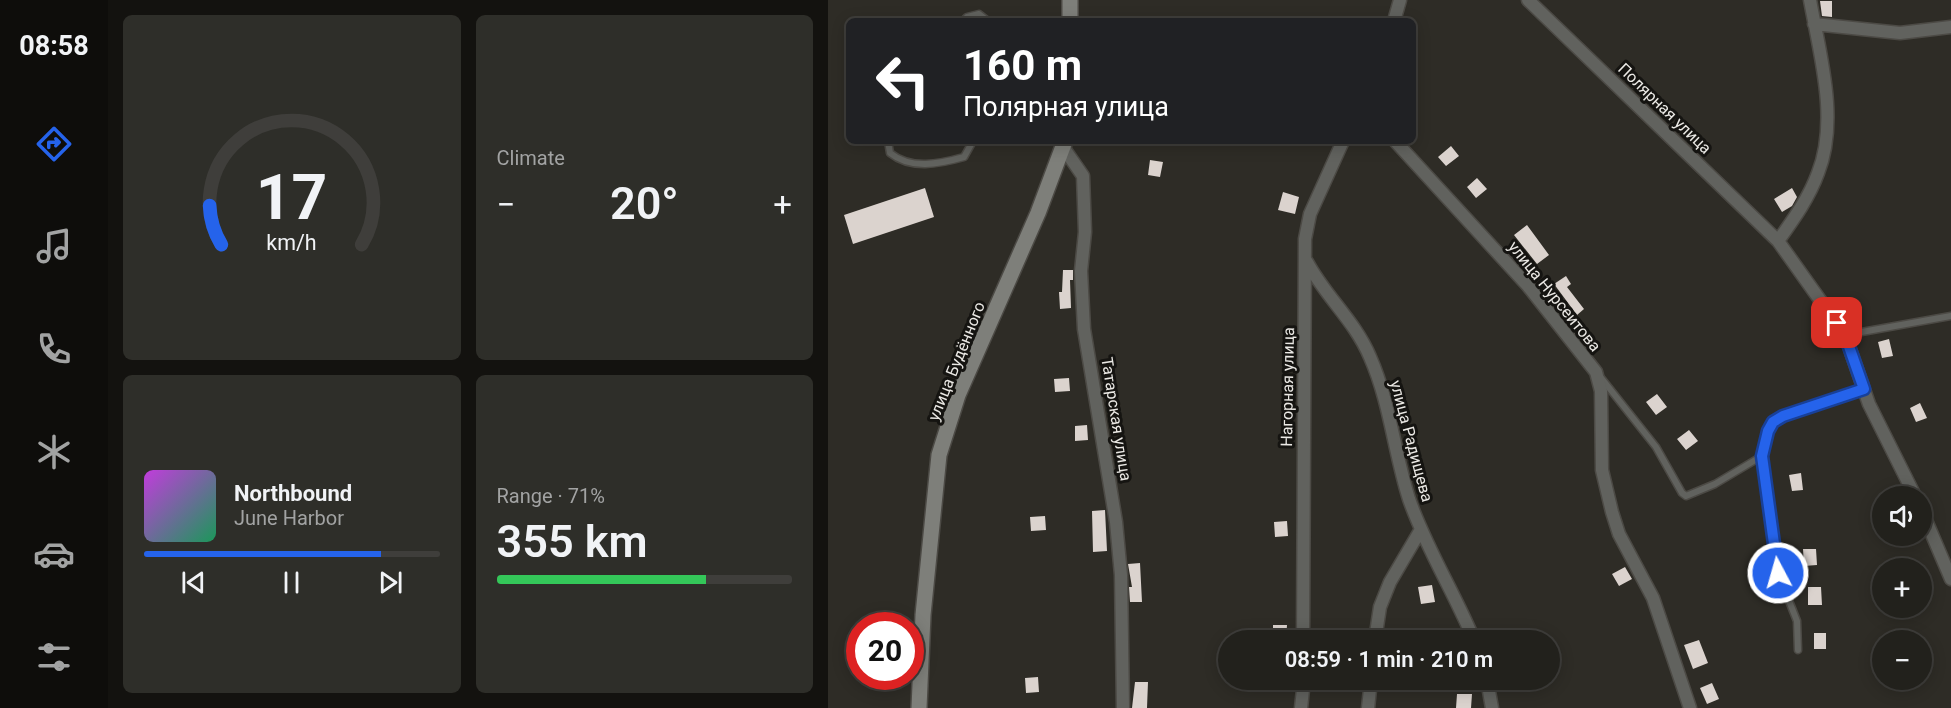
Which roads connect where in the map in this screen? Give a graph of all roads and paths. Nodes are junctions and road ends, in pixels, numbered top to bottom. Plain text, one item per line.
1 (1070, 0) edge
2 (1400, 0) edge
3 (1528, 0) edge
4 (1810, 0) edge
5 (966, 18) edge
6 (984, 18) edge
7 (1070, 18) edge
8 (1395, 18) edge
9 (1814, 24) junction
10 (1951, 27) edge
11 (888, 144) edge
12 (971, 144) edge
13 (1064, 144) edge
14 (1341, 144) edge
15 (1398, 144) edge
16 (1778, 241) junction
17 (1305, 258) junction
18 (1951, 316) edge
19 (1845, 335) junction
20 (1596, 372) junction
21 (1864, 389) junction
22 (1762, 456) junction
23 (1911, 486) edge
24 (1420, 531) junction
25 (1932, 534) edge
26 (1951, 579) edge
27 (1304, 630) edge
28 (1377, 630) edge
29 (1469, 630) edge
30 (1798, 650) dead end
31 (1303, 690) edge
32 (1370, 690) edge
33 (1488, 690) edge
34 (919, 708) edge
35 (1123, 708) edge
36 (1301, 708) edge
37 (1368, 708) edge
38 (1491, 708) edge
39 (1690, 708) edge

1 - 7 street
2 - 8 street
3 - 16 street, Полярная улица
4 - 9 street
5 - 6 lane
9 - 10 street
9 - 16 street
11 - 12 lane
13 - 34 street, улица Будённого
13 - 35 street, Татарская улица
14 - 17 street, Нагорная улица
15 - 20 street, улица Нурсеитова
16 - 19 street, Полярная улица
17 - 24 street, улица Радищева
17 - 27 street, Нагорная улица
18 - 19 lane
19 - 21 street, Полярная улица
20 - 22 lane
20 - 39 street, улица Нурсеитова
21 - 22 lane
21 - 23 street, Полярная улица
22 - 30 lane
24 - 28 street
24 - 29 street, улица Радищева
25 - 26 street
31 - 36 street
32 - 37 street
33 - 38 street

